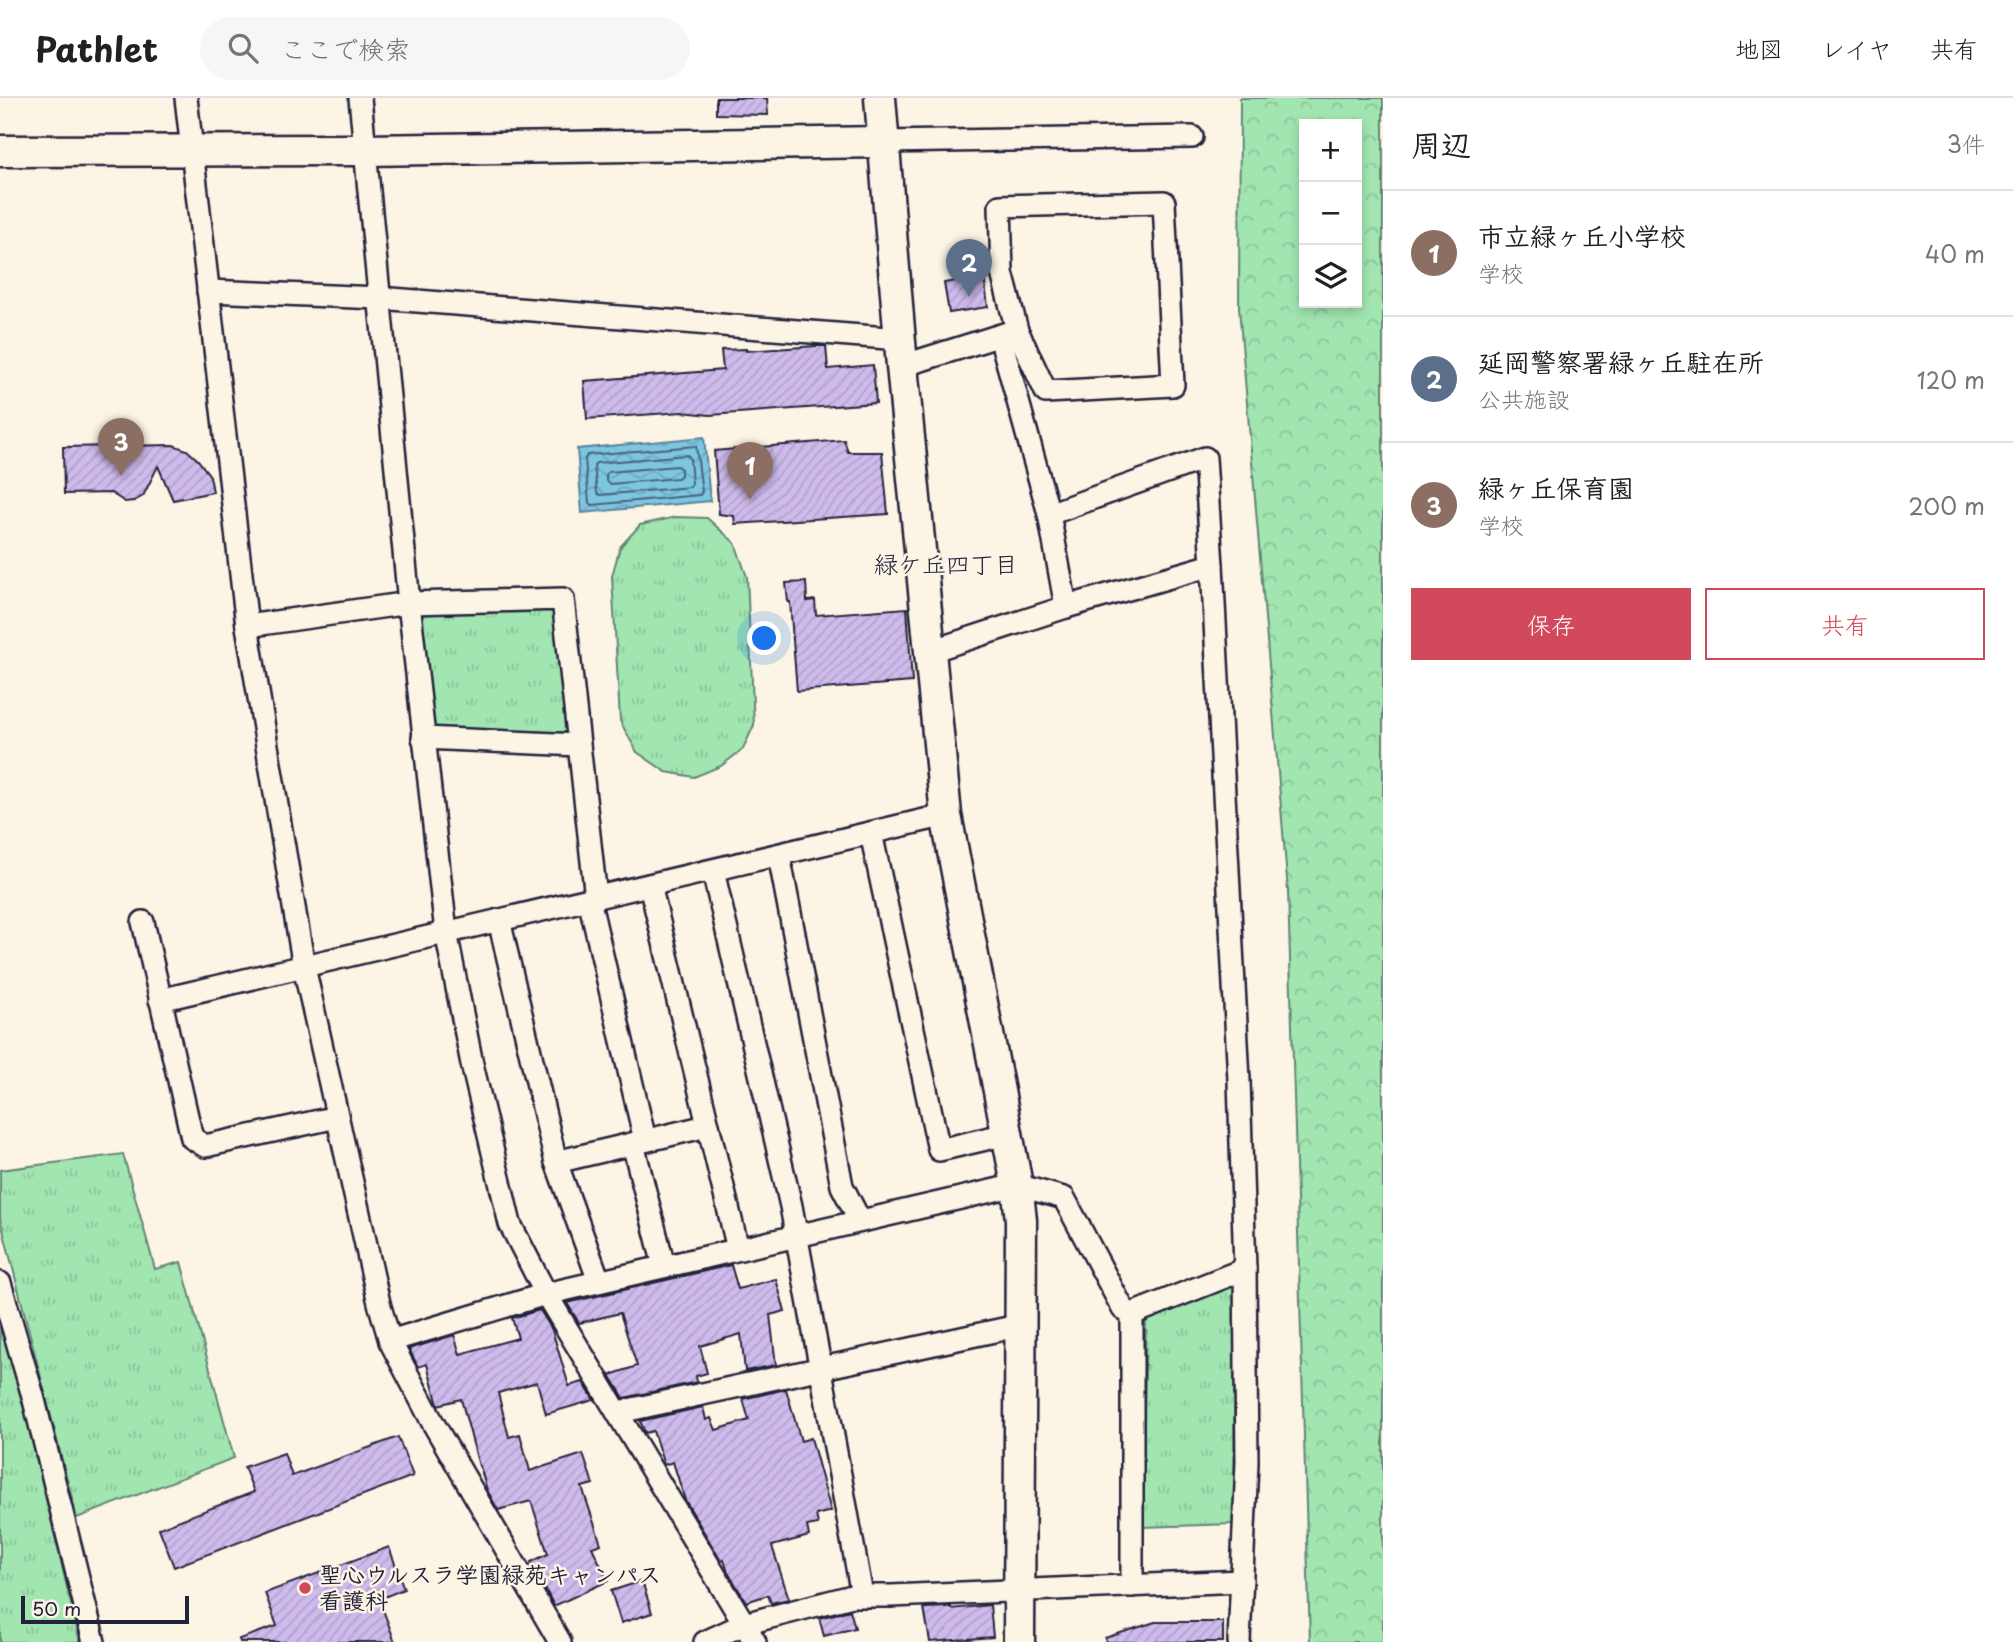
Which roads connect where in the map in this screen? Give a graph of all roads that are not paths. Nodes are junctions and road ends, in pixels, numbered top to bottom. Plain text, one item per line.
1 (186, 98) edge
2 (360, 98) edge
3 (880, 98) edge
4 (1192, 137) dead end
5 (883, 142) junction
6 (364, 150) junction
7 (0, 151) edge
8 (191, 151) junction
9 (208, 291) junction
10 (380, 298) junction
11 (1008, 333) junction
12 (901, 353) junction
13 (1049, 514) junction
14 (1212, 565) junction
15 (409, 603) junction
16 (1066, 607) junction
17 (247, 626) junction
18 (931, 651) junction
19 (423, 738) junction
20 (579, 745) junction
21 (946, 815) junction
22 (871, 833) junction
23 (779, 855) junction
24 (713, 871) junction
25 (650, 885) junction
26 (593, 898) junction
27 (499, 920) junction
28 (143, 922) dead end
29 (446, 932) junction
30 (304, 967) junction
31 (160, 1000) junction
32 (337, 1117) junction
33 (707, 1126) junction
34 (1007, 1134) junction
35 (639, 1142) junction
36 (556, 1162) junction
37 (1017, 1185) junction
38 (860, 1221) junction
39 (797, 1235) junction
40 (738, 1249) junction
41 (664, 1266) junction
42 (1245, 1269) junction
43 (599, 1282) junction
44 (0, 1283) edge
45 (546, 1294) junction
46 (1132, 1314) junction
47 (1022, 1325) junction
48 (390, 1341) junction
49 (821, 1367) junction
50 (619, 1412) junction
51 (1242, 1581) junction
52 (1132, 1586) junction
53 (1020, 1591) junction
54 (862, 1595) junction
55 (750, 1633) edge
56 (94, 1642) edge
57 (560, 1642) edge
58 (705, 1642) edge
59 (1019, 1642) edge
60 (1239, 1642) edge

1 - 8 street
2 - 6 street
3 - 5 street
4 - 5 street
5 - 6 street
5 - 12 street
6 - 8 street
6 - 10 street
7 - 8 street
8 - 9 street
9 - 10 street
9 - 17 street
10 - 12 street
10 - 15 street
11 - 11 street
11 - 12 street
11 - 13 street
12 - 18 street
13 - 14 street
13 - 16 street
14 - 16 street
14 - 42 street
15 - 17 street
15 - 19 street
15 - 20 street
16 - 18 street
17 - 30 street
18 - 21 street
19 - 20 street
19 - 29 street
20 - 26 street
21 - 22 street
21 - 34 street
22 - 23 street
22 - 34 street
23 - 24 street
23 - 38 street
24 - 25 street
24 - 39 street
25 - 26 street
25 - 33 street
26 - 27 street
26 - 35 street
27 - 29 street
27 - 36 street
28 - 31 street
29 - 30 street
29 - 45 street
30 - 31 street
30 - 32 street
31 - 32 street
32 - 48 street
33 - 35 street
33 - 40 street
34 - 37 street
35 - 36 street
35 - 41 street
36 - 43 street
37 - 38 street
37 - 46 street
37 - 47 street
38 - 39 street
39 - 40 street
39 - 49 street
40 - 41 street
41 - 43 street
42 - 46 street
42 - 51 street
43 - 45 street
44 - 56 street
45 - 48 street
45 - 50 street
46 - 52 street
47 - 49 street
47 - 53 street
48 - 57 street
49 - 50 street
49 - 54 street
50 - 55 street
51 - 52 street
51 - 60 street
52 - 53 street
53 - 54 street
53 - 59 street
54 - 55 street
55 - 58 street

